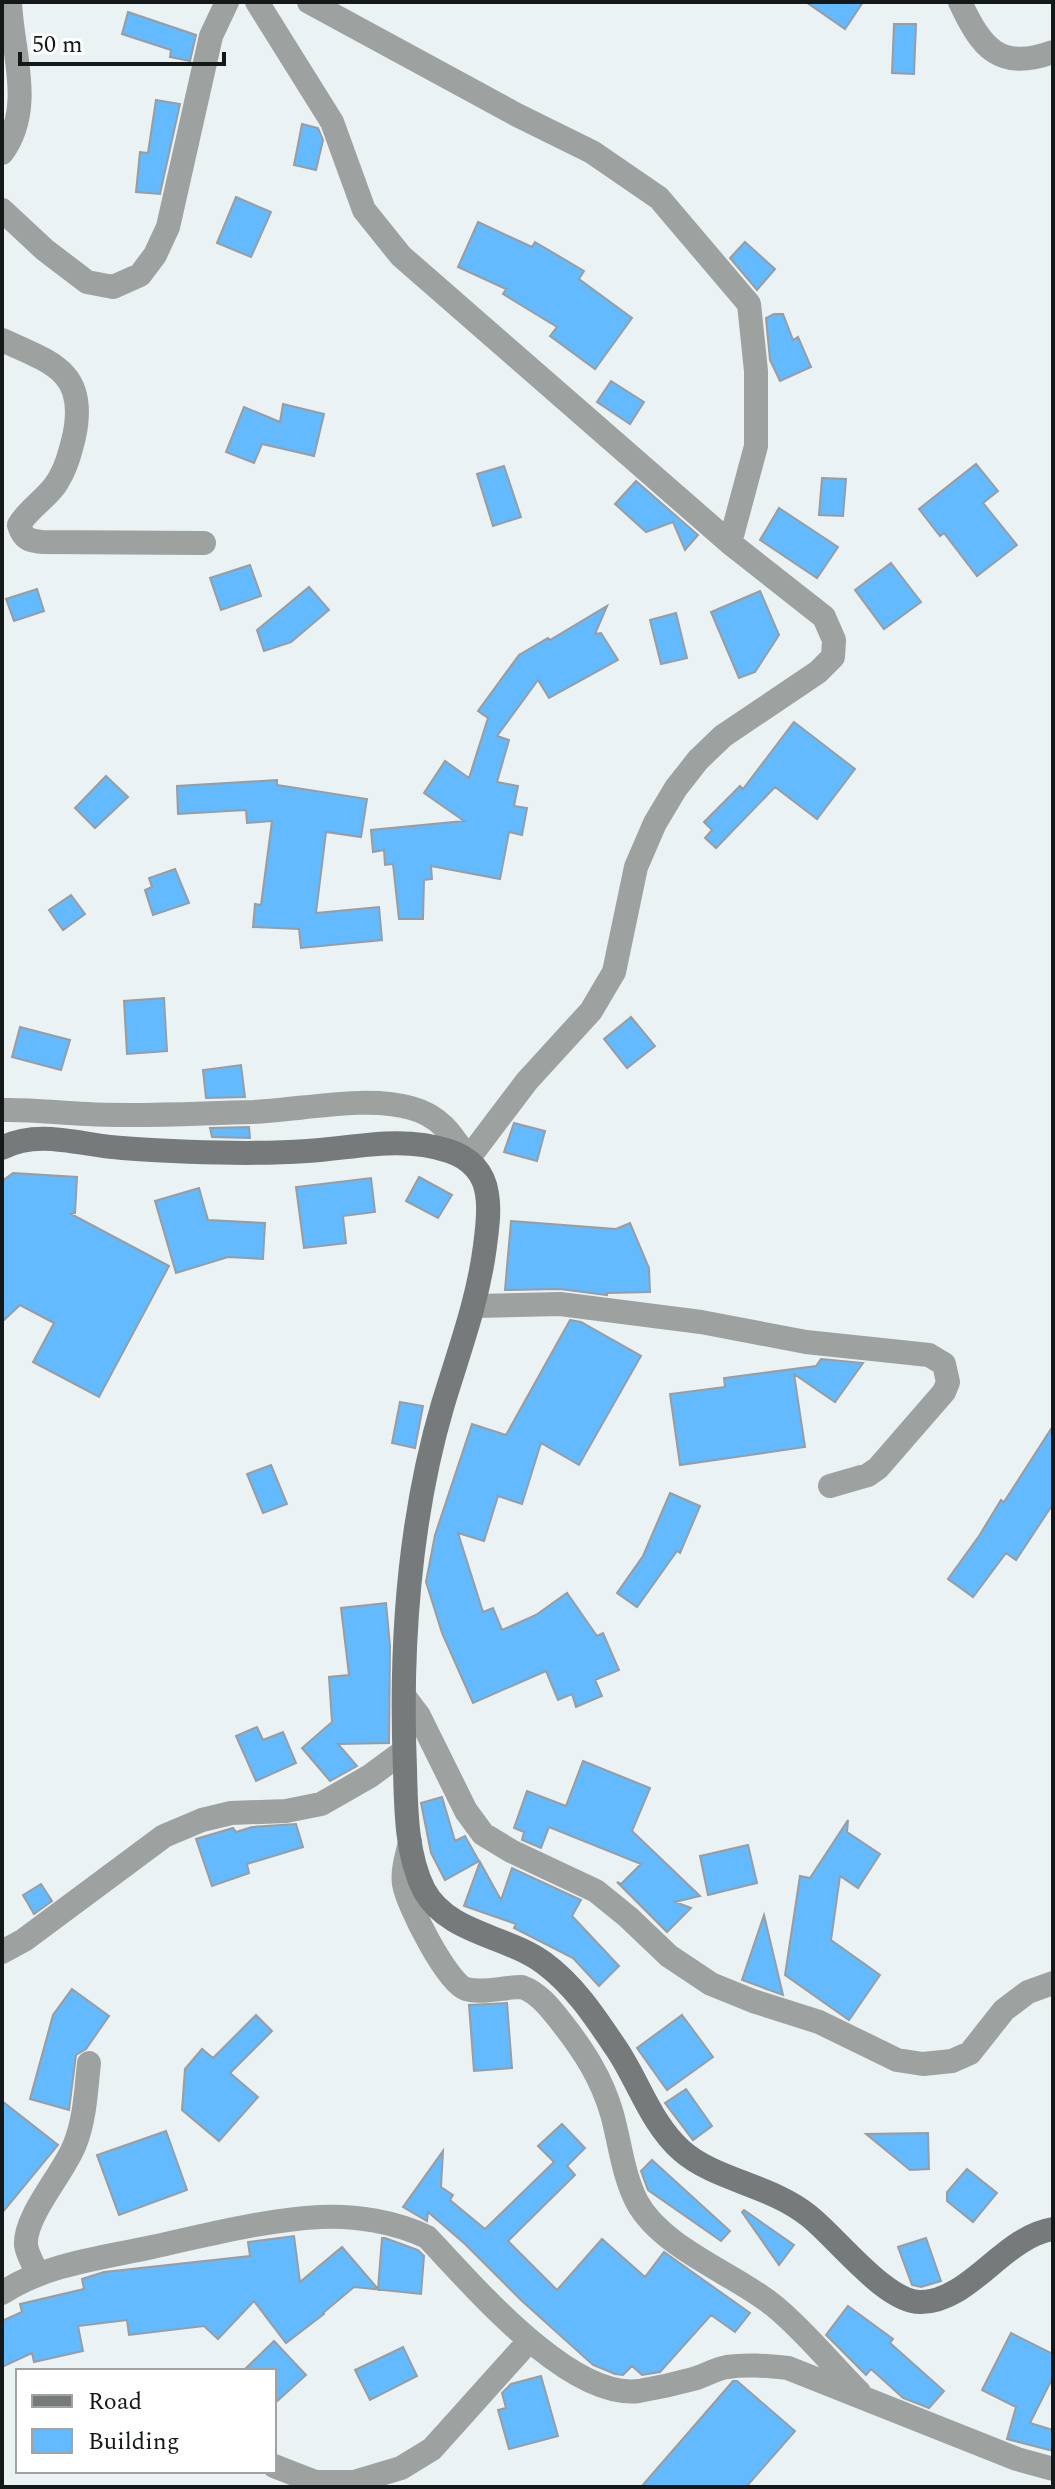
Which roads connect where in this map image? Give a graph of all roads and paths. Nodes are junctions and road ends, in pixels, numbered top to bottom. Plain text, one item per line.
1 (10, 2) edge
2 (227, 2) edge
3 (257, 2) edge
4 (309, 2) edge
5 (960, 2) edge
6 (1053, 52) edge
7 (2, 153) edge
8 (2, 210) edge
9 (2, 340) edge
10 (204, 543) dead end
11 (730, 543) junction
12 (36, 1109) junction
13 (2, 1110) edge
14 (107, 1147) junction
15 (2, 1148) edge
16 (468, 1159) junction
17 (475, 1306) junction
18 (830, 1486) dead end
19 (404, 1696) junction
20 (404, 1751) junction
21 (410, 1842) junction
22 (2, 1952) edge
23 (1053, 1983) edge
24 (89, 2063) dead end
25 (1053, 2229) edge
26 (38, 2274) junction
27 (2, 2293) edge
28 (529, 2341) junction
29 (866, 2400) junction
30 (276, 2467) edge
31 (1053, 2469) edge

1 - 7 street
2 - 8 street
3 - 11 street
4 - 11 street
5 - 6 street
9 - 10 street
11 - 16 street
12 - 13 street
12 - 14 street
12 - 16 street
14 - 15 street
14 - 16 street
16 - 17 street
17 - 18 street
17 - 19 street
19 - 20 street
19 - 23 street
20 - 21 street
20 - 22 street
21 - 25 street
21 - 29 street
24 - 26 street
26 - 27 street
26 - 28 street
28 - 29 street
28 - 30 street
29 - 31 street

